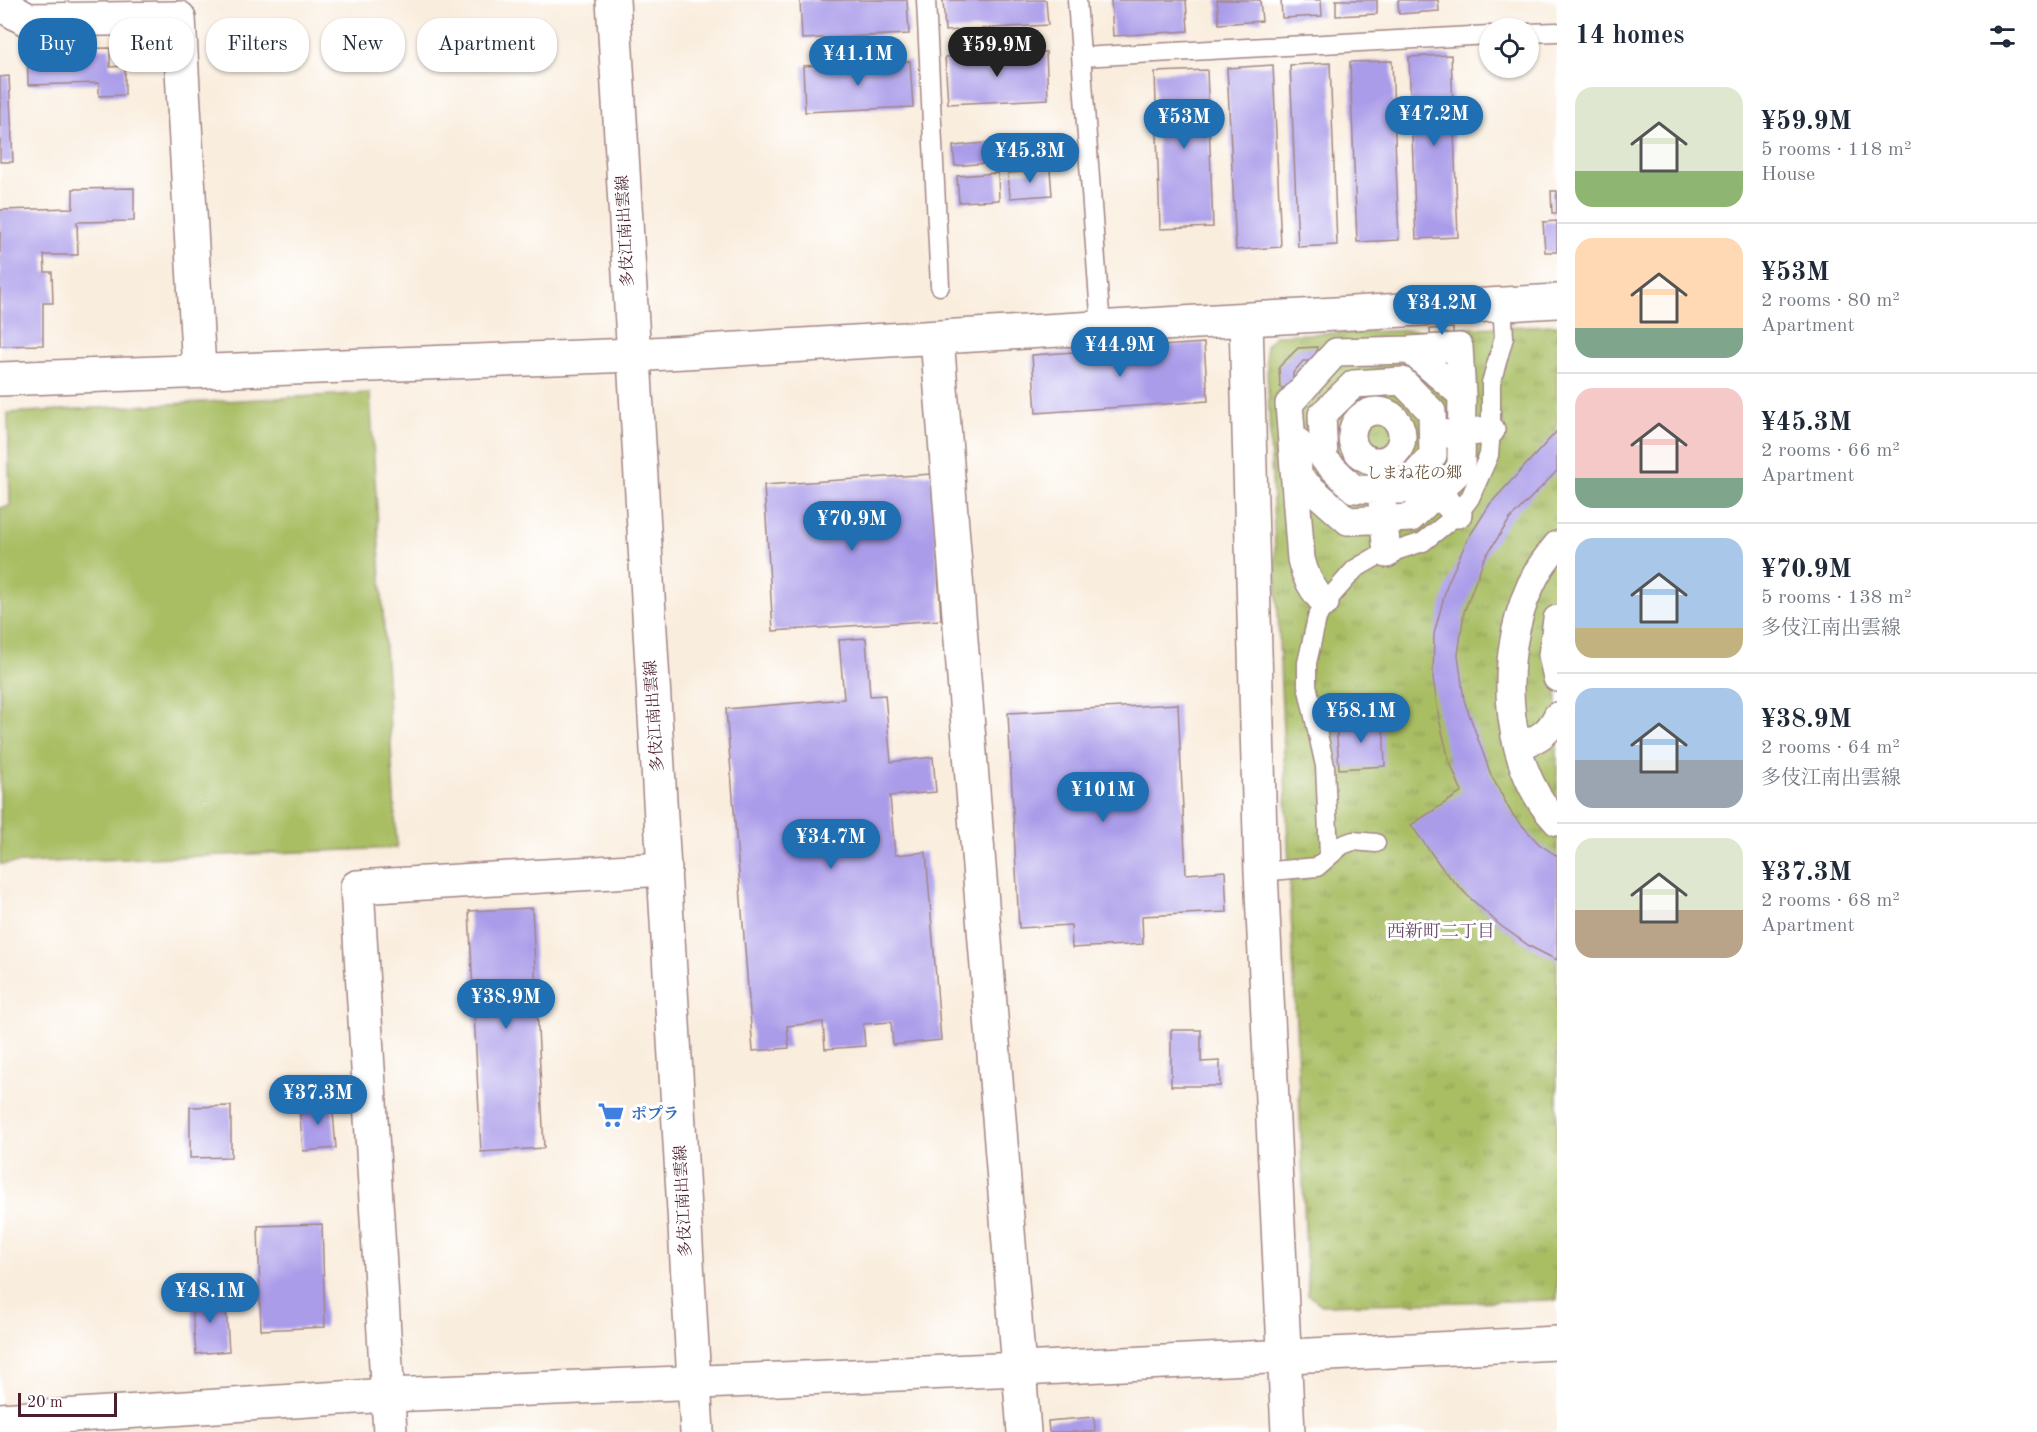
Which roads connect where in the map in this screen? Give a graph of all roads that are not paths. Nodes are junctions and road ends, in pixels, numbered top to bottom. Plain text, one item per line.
1 (613, 0) edge
2 (926, 0) edge
3 (1077, 0) edge
4 (0, 4) edge
5 (1557, 32) edge
6 (1539, 33) edge
7 (1479, 36) edge
8 (1081, 57) junction
9 (940, 286) dead end
10 (1557, 301) edge
11 (1502, 304) junction
12 (1246, 320) junction
13 (1101, 328) junction
14 (937, 338) junction
15 (1410, 350) junction
16 (1371, 353) junction
17 (633, 355) junction
18 (199, 370) junction
19 (1438, 373) junction
20 (1315, 376) junction
21 (0, 379) edge
22 (1373, 382) junction
23 (1462, 395) junction
24 (1338, 399) junction
25 (1491, 430) junction
26 (1432, 435) junction
27 (1377, 437) junction
28 (1294, 441) junction
29 (1417, 473) junction
30 (1341, 476) junction
31 (1381, 490) junction
32 (1321, 497) junction
33 (1458, 514) junction
34 (1384, 519) junction
35 (1348, 521) junction
36 (1297, 523) junction
37 (1557, 545) edge
38 (1387, 554) junction
39 (1325, 603) junction
40 (1557, 619) edge
41 (1557, 678) edge
42 (1557, 716) edge
43 (1523, 745) dead end
44 (1557, 822) edge
45 (1376, 843) dead end
46 (1329, 855) junction
47 (665, 869) junction
48 (1261, 872) junction
49 (1557, 1343) edge
50 (1285, 1355) junction
51 (1020, 1369) junction
52 (694, 1383) junction
53 (388, 1395) junction
54 (0, 1420) edge
55 (390, 1432) edge
56 (697, 1432) edge
57 (1024, 1432) edge
58 (1288, 1432) edge

1 - 17 street, 多伎江南出雲線
2 - 9 lane
3 - 8 lane
4 - 18 street
5 - 6 lane
7 - 8 lane
8 - 13 lane
10 - 11 street
11 - 12 street
11 - 25 lane
12 - 13 street
12 - 48 street
13 - 14 street
14 - 17 street
14 - 51 street
15 - 16 street
15 - 19 street
15 - 23 street
16 - 20 street
16 - 22 street
17 - 18 street
17 - 47 street, 多伎江南出雲線
18 - 21 street
19 - 23 street
19 - 27 street
20 - 24 street
20 - 28 street
22 - 24 street
22 - 26 street
22 - 27 street
23 - 34 street
24 - 27 street
24 - 30 street
25 - 26 street
25 - 33 lane
26 - 27 street
26 - 29 street
27 - 28 street
27 - 29 street
27 - 30 street
27 - 31 street
28 - 32 street
28 - 36 street
29 - 31 street
29 - 33 street
30 - 31 street
30 - 32 street
31 - 34 street
32 - 35 street
33 - 38 lane
34 - 35 street
34 - 38 street
35 - 36 street
36 - 39 street
37 - 44 street
38 - 39 lane
39 - 46 lane
40 - 41 street
42 - 43 street
45 - 46 lane
46 - 48 lane
47 - 52 street, 多伎江南出雲線
47 - 53 street
48 - 50 street
49 - 50 street
50 - 51 street
50 - 58 street
51 - 52 street
51 - 57 street
52 - 53 street
52 - 56 street, 多伎江南出雲線
53 - 54 street
53 - 55 street

